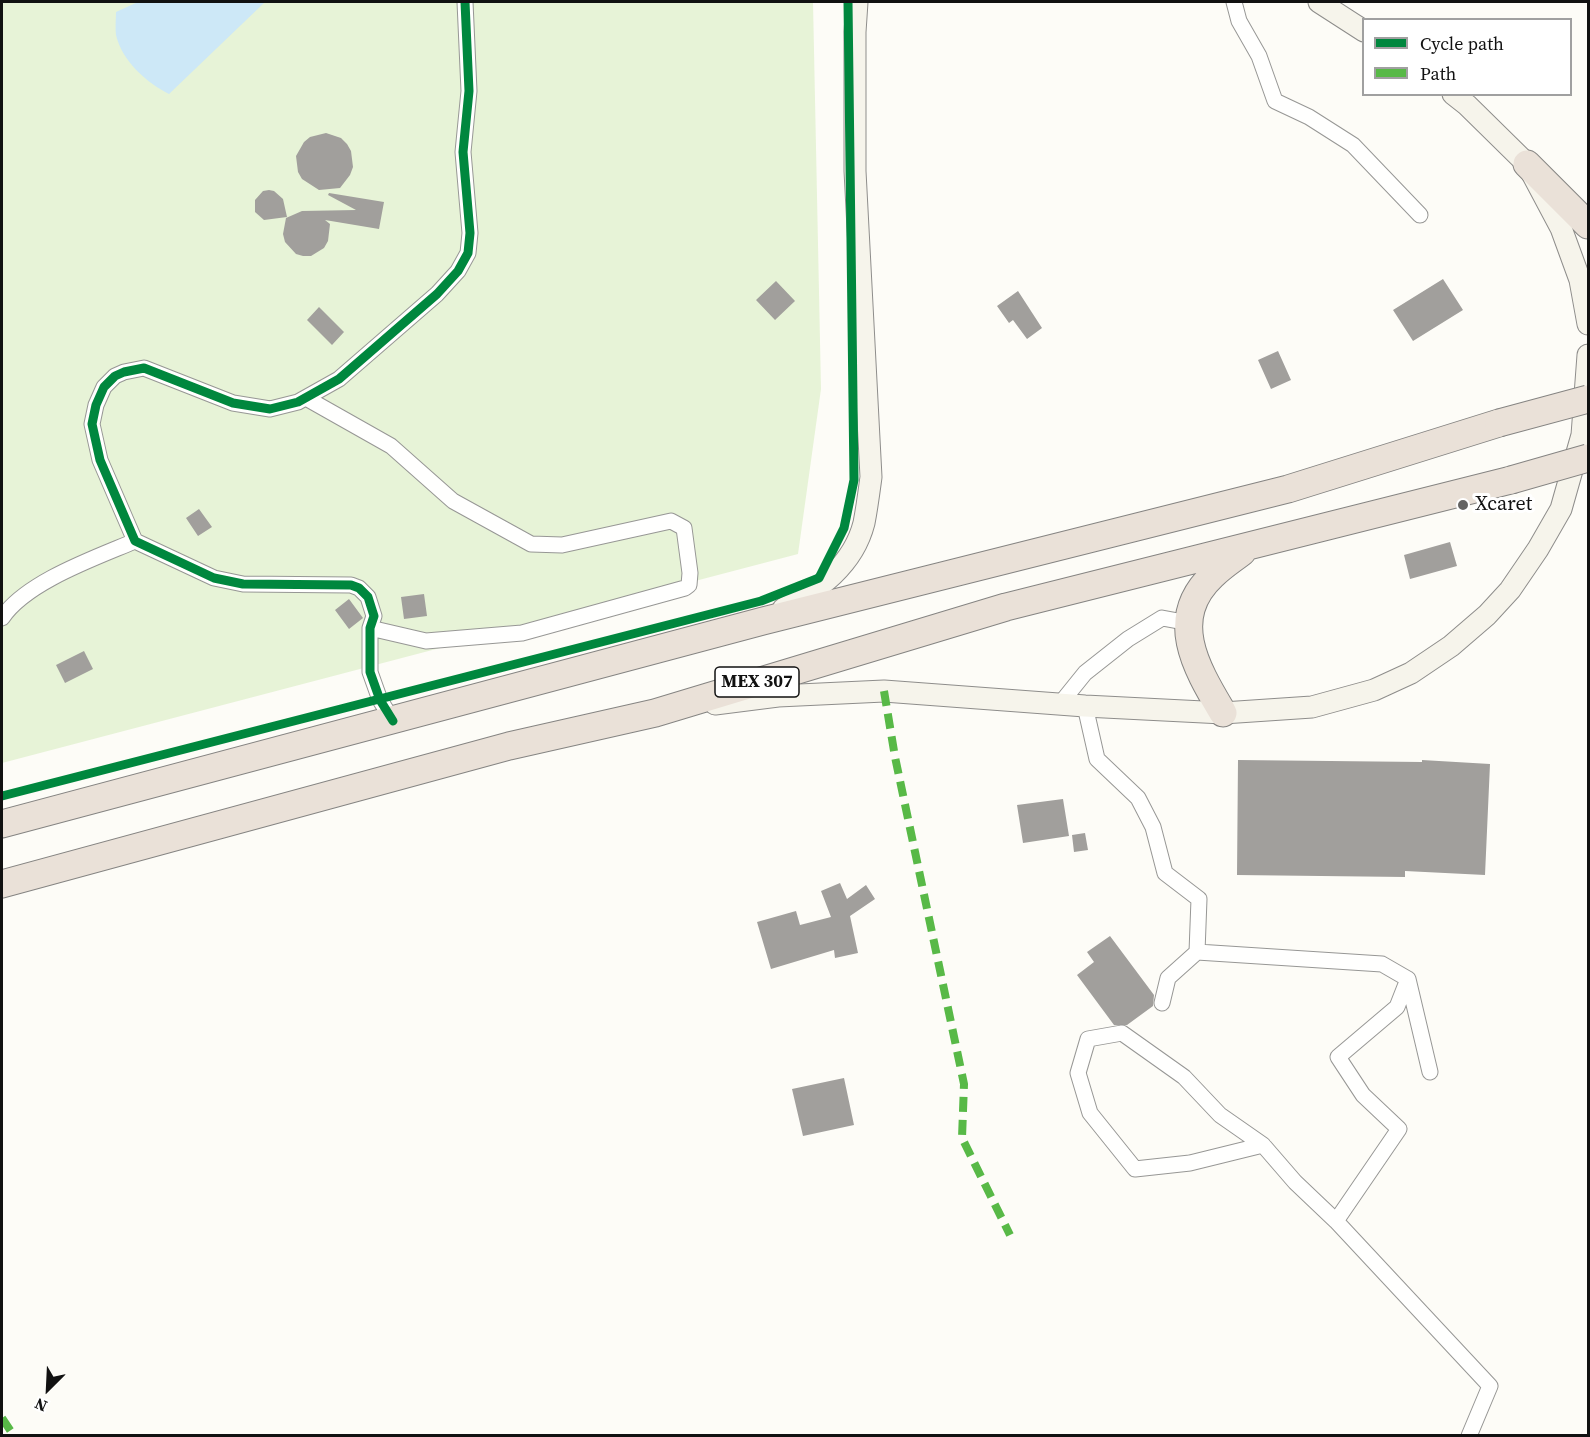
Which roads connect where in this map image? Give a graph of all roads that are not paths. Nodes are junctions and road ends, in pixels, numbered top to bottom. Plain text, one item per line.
1 (465, 2) edge
2 (857, 2) edge
3 (1234, 2) edge
4 (1319, 2) edge
5 (1362, 31) edge
6 (1456, 96) edge
7 (1527, 164) junction
8 (1420, 215) dead end
9 (1588, 225) edge
10 (1588, 324) edge
11 (1588, 355) edge
12 (306, 398) junction
13 (1588, 399) edge
14 (1588, 458) edge
15 (135, 541) junction
16 (1253, 544) junction
17 (2, 618) edge
18 (763, 621) junction
19 (1189, 623) junction
20 (370, 628) junction
21 (1060, 704) junction
22 (1085, 706) junction
23 (655, 713) junction
24 (1223, 713) junction
25 (393, 721) junction
26 (2, 824) edge
27 (2, 884) edge
28 (1197, 952) junction
29 (1408, 979) junction
30 (1162, 1003) dead end
31 (1430, 1072) dead end
32 (1263, 1145) junction
33 (1336, 1221) junction
34 (1469, 1436) edge

1 - 12 street
2 - 18 main road
3 - 8 street
4 - 5 main road
6 - 7 main road
7 - 9 highway
7 - 10 main road
11 - 24 main road
12 - 15 street
12 - 20 street
13 - 18 highway, bridge
14 - 16 highway, MEX 307, bridge
15 - 17 street
15 - 20 street
16 - 19 highway
16 - 23 highway, MEX 307
18 - 25 highway
19 - 21 street
19 - 24 highway
20 - 25 street
21 - 22 main road
21 - 23 main road
22 - 24 main road
22 - 28 street
23 - 27 highway, MEX 307
25 - 26 highway
28 - 29 street
28 - 30 street
29 - 31 street
29 - 33 street
32 - 32 street
32 - 33 street
33 - 34 street

